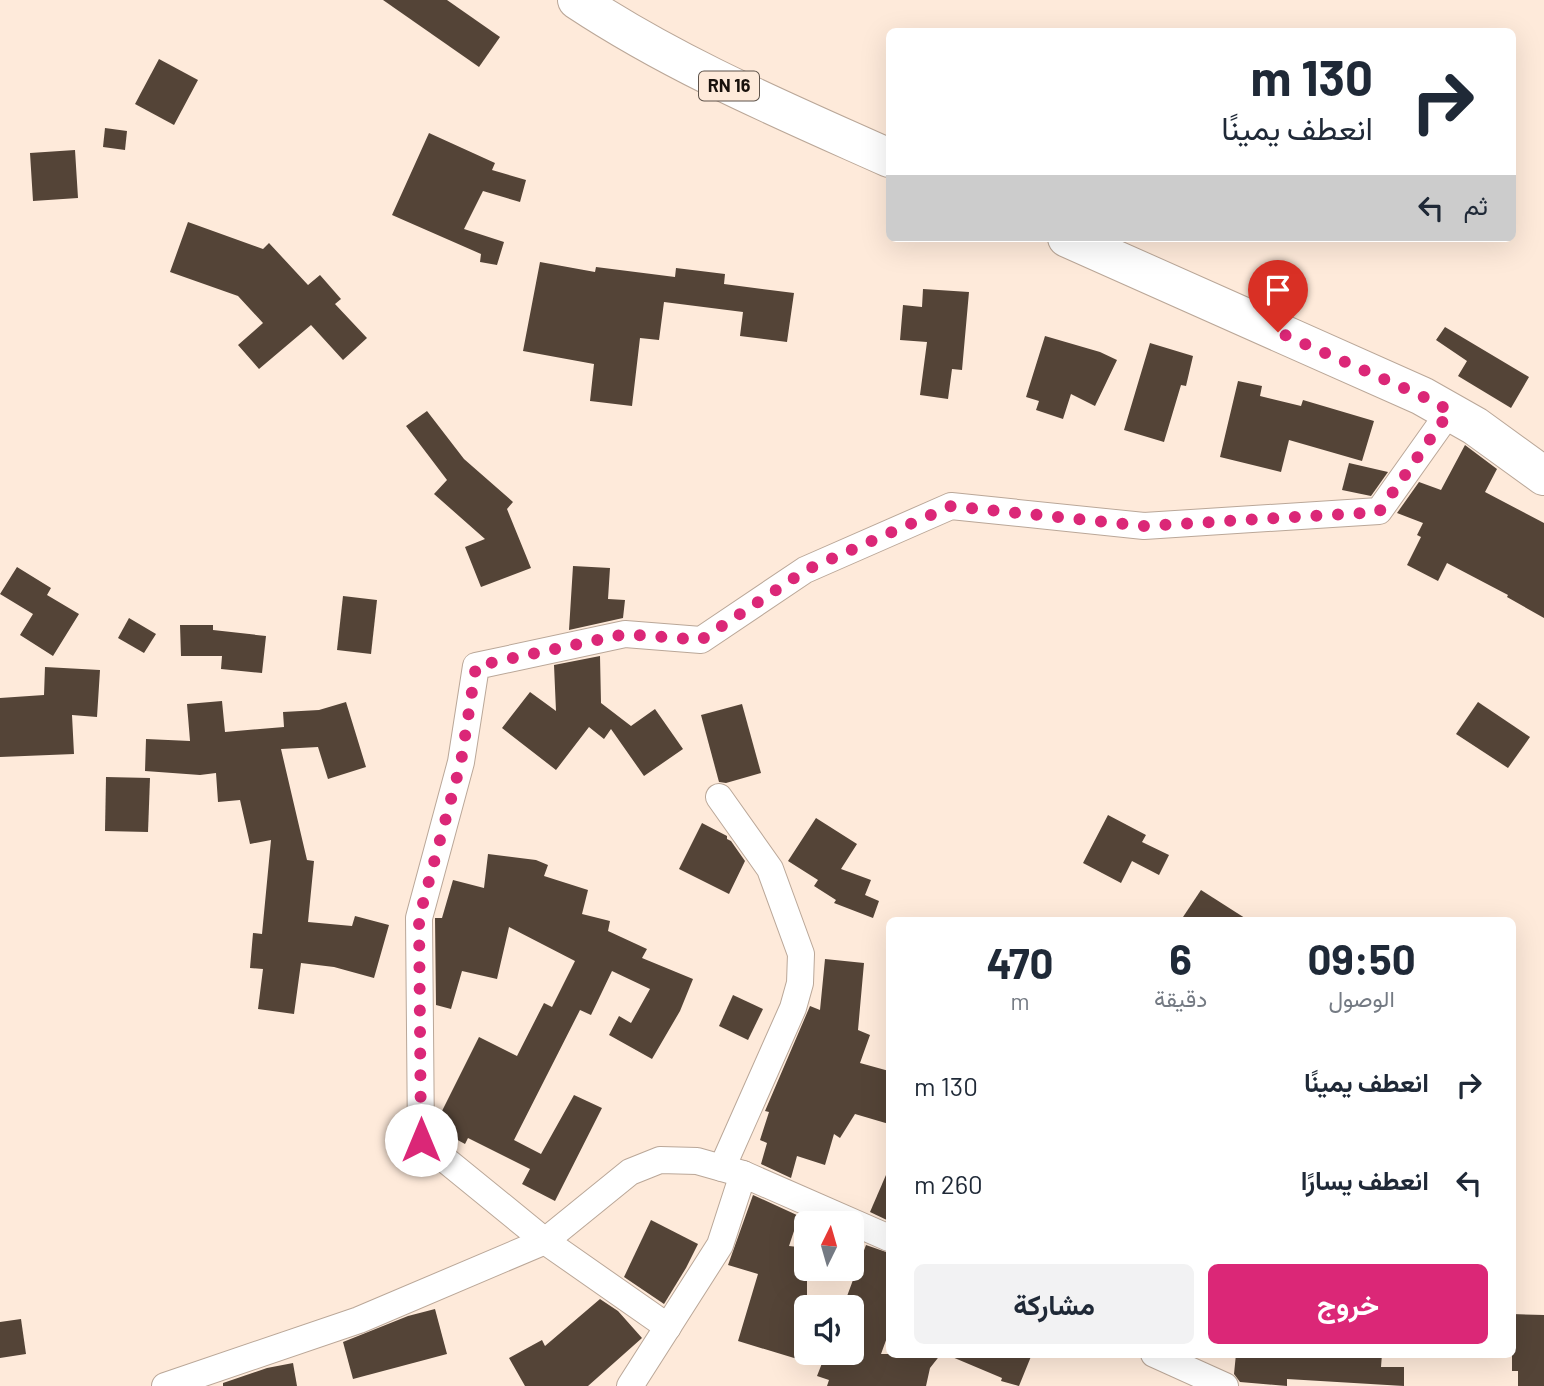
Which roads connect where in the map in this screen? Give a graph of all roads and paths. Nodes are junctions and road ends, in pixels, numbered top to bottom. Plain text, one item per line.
1 (577, 0) edge
2 (886, 157) edge
3 (1076, 242) edge
4 (1450, 411) junction
5 (1544, 476) edge
6 (719, 797) dead end
7 (732, 1171) junction
8 (886, 1237) edge
9 (545, 1241) junction
10 (668, 1326) junction
11 (1163, 1358) edge
12 (165, 1386) edge
13 (630, 1386) edge
14 (1225, 1386) edge

1 - 2 main road, RN 16
3 - 4 main road
4 - 5 main road
4 - 9 street
6 - 7 street
7 - 8 street
7 - 9 street
7 - 10 street
9 - 10 street
9 - 12 street
10 - 13 street
11 - 14 street

